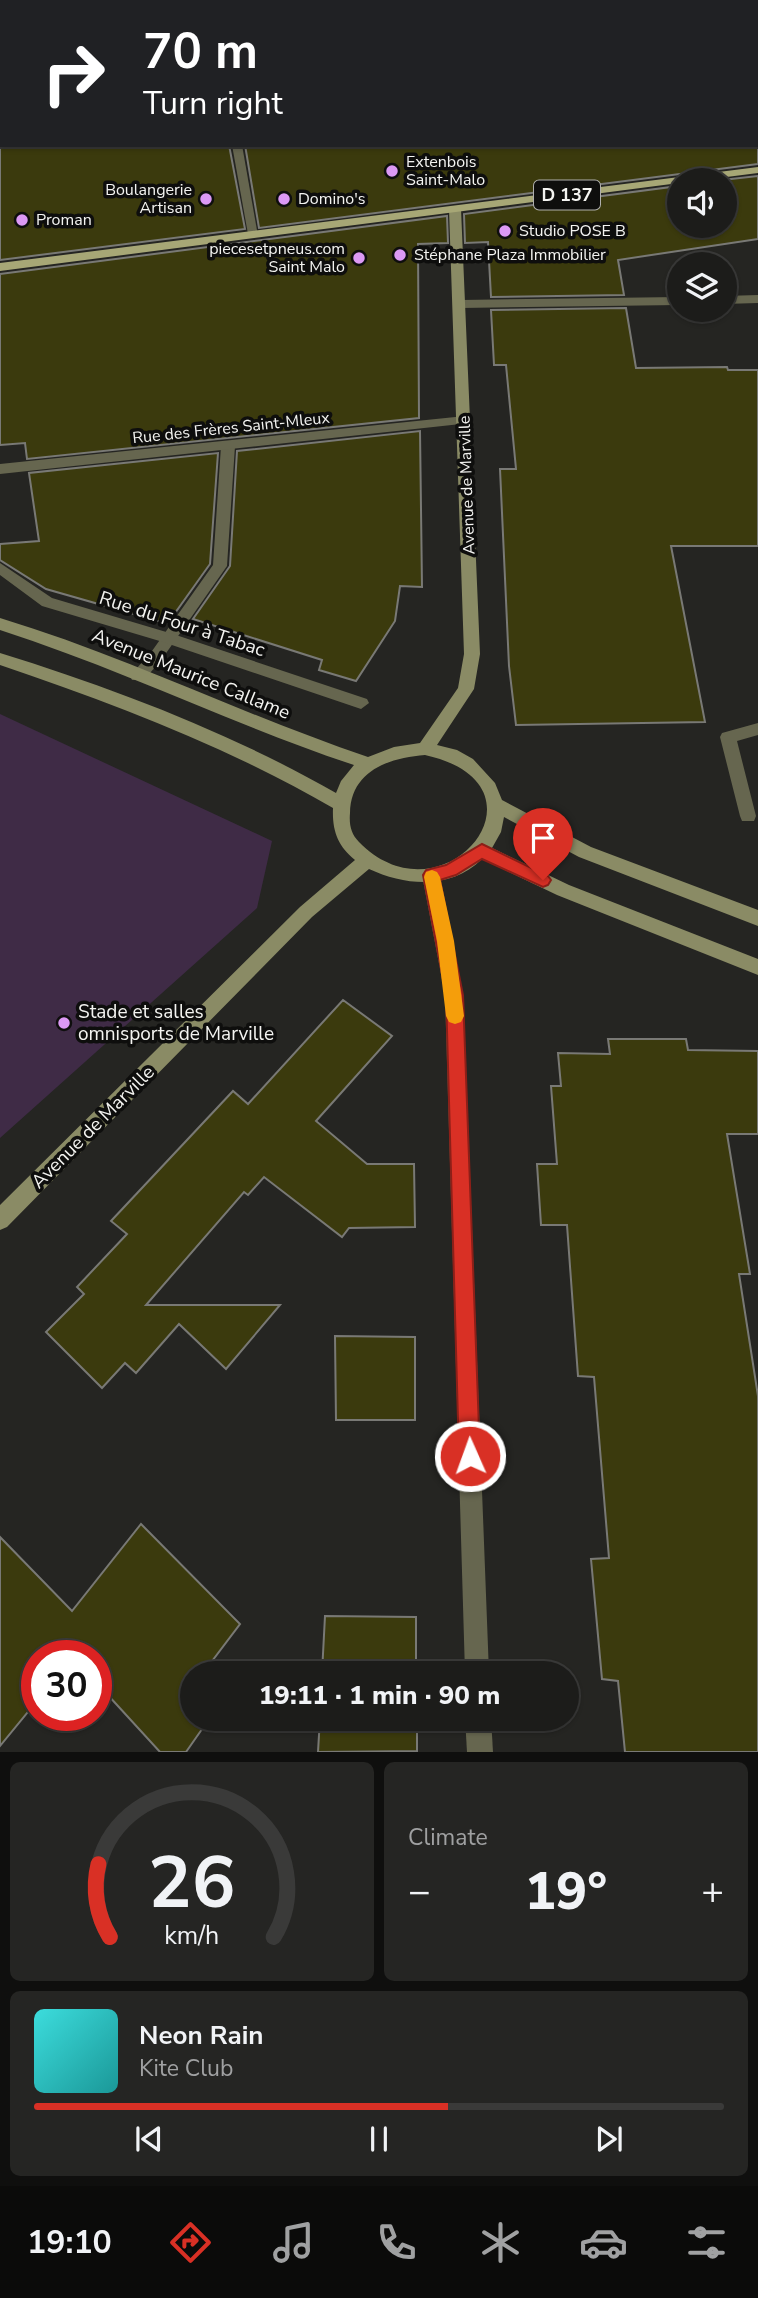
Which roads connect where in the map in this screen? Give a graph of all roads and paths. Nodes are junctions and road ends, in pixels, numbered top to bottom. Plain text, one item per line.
1 (237, 147) edge
2 (758, 170) edge
3 (737, 173) edge
4 (667, 182) edge
5 (456, 209) junction
6 (254, 234) junction
7 (0, 267) edge
8 (758, 299) edge
9 (737, 300) edge
10 (667, 301) edge
11 (461, 304) junction
12 (465, 420) junction
13 (228, 446) junction
14 (0, 468) edge
15 (0, 568) edge
16 (0, 624) edge
17 (168, 638) junction
18 (0, 659) edge
19 (138, 676) junction
20 (361, 703) dead end
21 (758, 729) edge
22 (425, 749) junction
23 (367, 763) junction
24 (340, 804) junction
25 (496, 805) junction
26 (748, 816) dead end
27 (482, 851) junction
28 (368, 860) junction
29 (431, 875) junction
30 (758, 918) edge
31 (758, 967) edge
32 (0, 1220) edge
33 (477, 1661) edge
34 (479, 1731) edge
35 (480, 1752) edge

1 - 6 street
2 - 3 main road, D 137
4 - 5 main road, D 137
5 - 6 main road, D 137
5 - 11 street, Avenue de Marville
6 - 7 main road, D 137
8 - 9 street
10 - 11 street
11 - 12 street, Avenue de Marville
12 - 13 street, Rue des Frères Saint-Mleux
12 - 22 street, Avenue de Marville
13 - 14 street, Rue des Frères Saint-Mleux
13 - 17 street
15 - 17 street, Rue du Four à Tabac
16 - 19 street, Avenue Maurice Callame
17 - 19 street
17 - 20 street, Rue du Four à Tabac
18 - 24 street
19 - 23 street, Avenue Maurice Callame
21 - 26 street
22 - 23 street
22 - 25 street
23 - 24 street
24 - 28 street
25 - 27 street
25 - 30 street
27 - 29 street
27 - 31 street
28 - 29 street
28 - 32 street, Avenue de Marville
29 - 33 street
34 - 35 street

